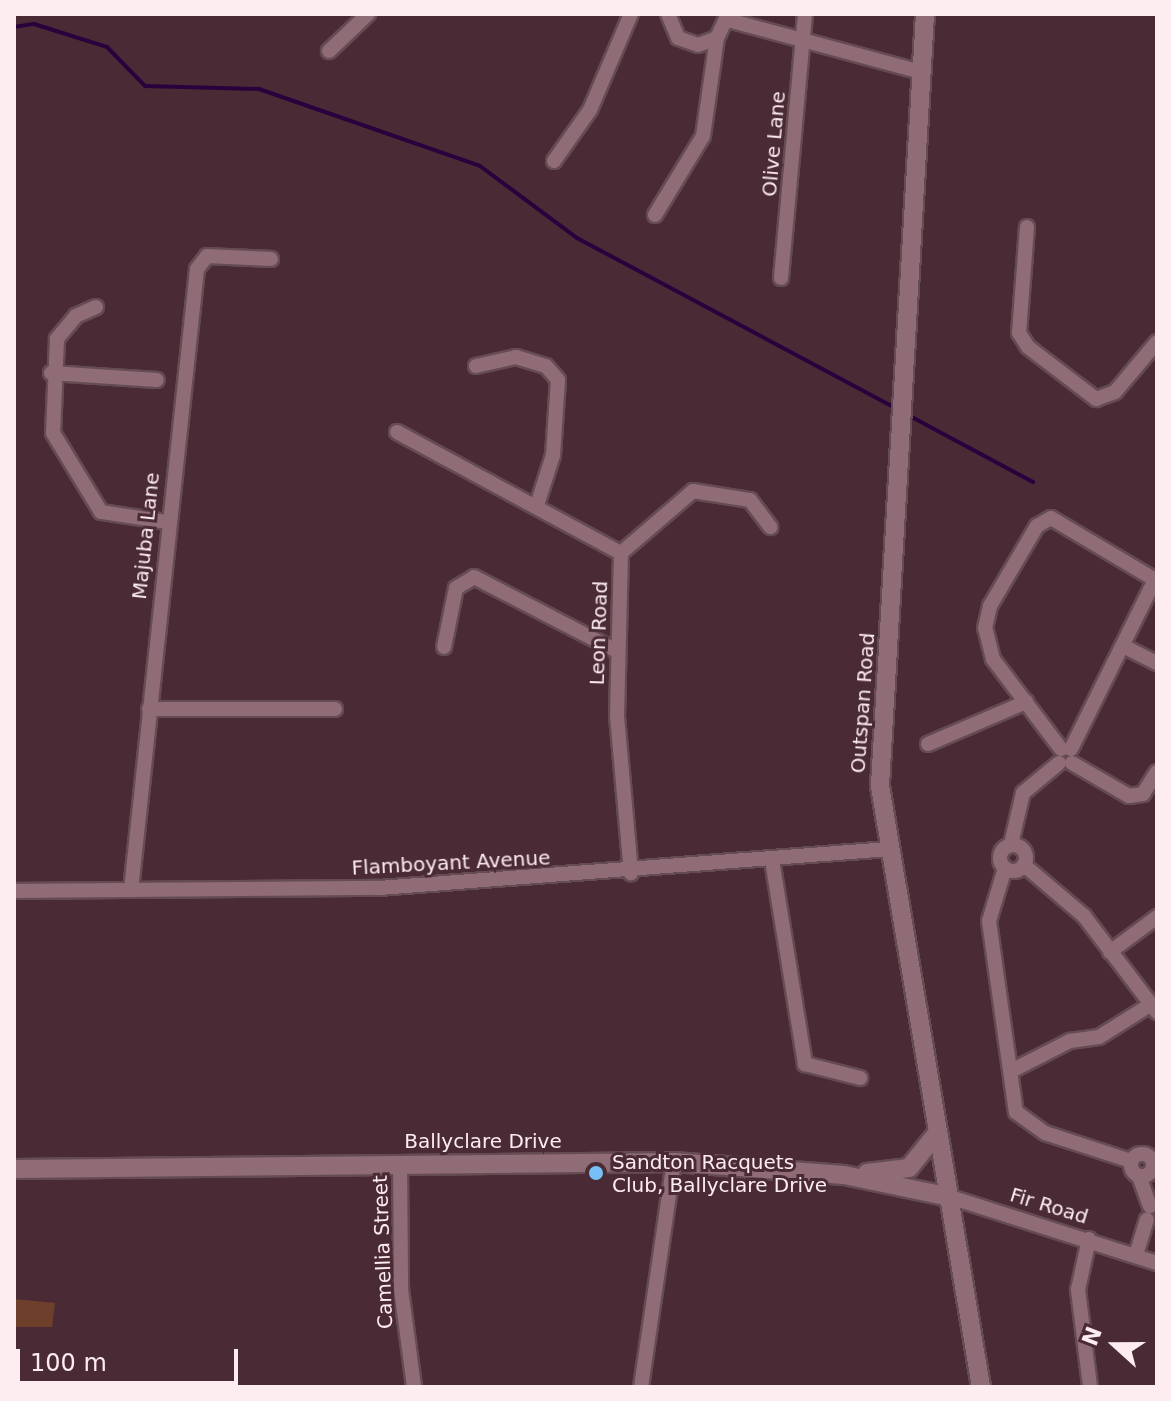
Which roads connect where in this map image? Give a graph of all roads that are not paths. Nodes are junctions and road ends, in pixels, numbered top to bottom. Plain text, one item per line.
1 (368, 14) edge
2 (631, 14) edge
3 (668, 14) edge
4 (805, 14) edge
5 (925, 14) edge
6 (728, 17) edge
7 (717, 38) junction
8 (803, 41) junction
9 (329, 51) dead end
10 (921, 72) junction
11 (554, 161) dead end
12 (655, 215) dead end
13 (1027, 227) dead end
14 (271, 259) dead end
15 (781, 278) dead end
16 (96, 307) dead end
17 (1157, 342) edge
18 (476, 366) dead end
19 (51, 373) junction
20 (157, 380) dead end
21 (397, 432) dead end
22 (537, 505) junction
23 (167, 522) junction
24 (770, 527) dead end
25 (621, 553) junction
26 (1156, 580) edge
27 (444, 647) dead end
28 (1127, 648) junction
29 (617, 651) junction
30 (1157, 663) edge
31 (1026, 702) junction
32 (149, 709) junction
33 (335, 709) dead end
34 (928, 744) dead end
35 (1066, 756) junction
36 (1157, 772) edge
37 (1011, 844) junction
38 (889, 849) junction
39 (772, 860) junction
40 (1024, 865) junction
41 (1005, 868) junction
42 (631, 873) junction
43 (131, 890) junction
44 (14, 891) edge
45 (1157, 917) edge
46 (1110, 952) junction
47 (1154, 1008) edge
48 (1015, 1069) junction
49 (860, 1078) dead end
50 (938, 1132) junction
51 (674, 1162) junction
52 (400, 1163) junction
53 (14, 1169) edge
54 (1151, 1169) edge
55 (844, 1175) junction
56 (950, 1197) junction
57 (1089, 1239) junction
58 (1136, 1255) junction
59 (1156, 1261) edge
60 (414, 1387) edge
61 (641, 1387) edge
62 (981, 1387) edge
63 (1090, 1387) edge

1 - 9 street
2 - 11 street
3 - 7 street
4 - 8 street, Olive Lane
5 - 10 street, Outspan Road
6 - 7 street
6 - 8 street
7 - 12 street
8 - 10 street
8 - 15 street, Olive Lane
10 - 38 street, Outspan Road
13 - 17 street
14 - 23 street, Majuba Lane
16 - 19 street
18 - 22 street
19 - 20 street
19 - 23 street
21 - 22 street, Leon Road
22 - 25 street, Leon Road
23 - 32 street, Majuba Lane
24 - 25 street
25 - 29 street, Leon Road
26 - 28 street
26 - 31 street
27 - 29 street
28 - 30 street
28 - 35 street
29 - 42 street, Leon Road
31 - 34 street
31 - 35 street
32 - 33 street
32 - 43 street, Majuba Lane
35 - 36 street
35 - 37 street
37 - 40 street
37 - 41 street
38 - 39 street, Flamboyant Avenue
38 - 50 street, Outspan Road
39 - 42 street, Flamboyant Avenue
39 - 49 street
40 - 41 street
40 - 46 street
41 - 48 street
42 - 43 street, Flamboyant Avenue
43 - 44 street, Flamboyant Avenue
45 - 46 street
46 - 47 street
47 - 48 street
48 - 54 street
50 - 55 street
50 - 56 street, Outspan Road
51 - 52 street, Ballyclare Drive
51 - 55 street, Ballyclare Drive
51 - 61 street
52 - 53 street, Ballyclare Drive
52 - 60 street, Camellia Street
54 - 58 street
55 - 56 street, Ballyclare Drive
56 - 57 street, Fir Road
56 - 62 street, Outspan Road
57 - 58 street, Fir Road
57 - 63 street
58 - 59 street, Fir Road

